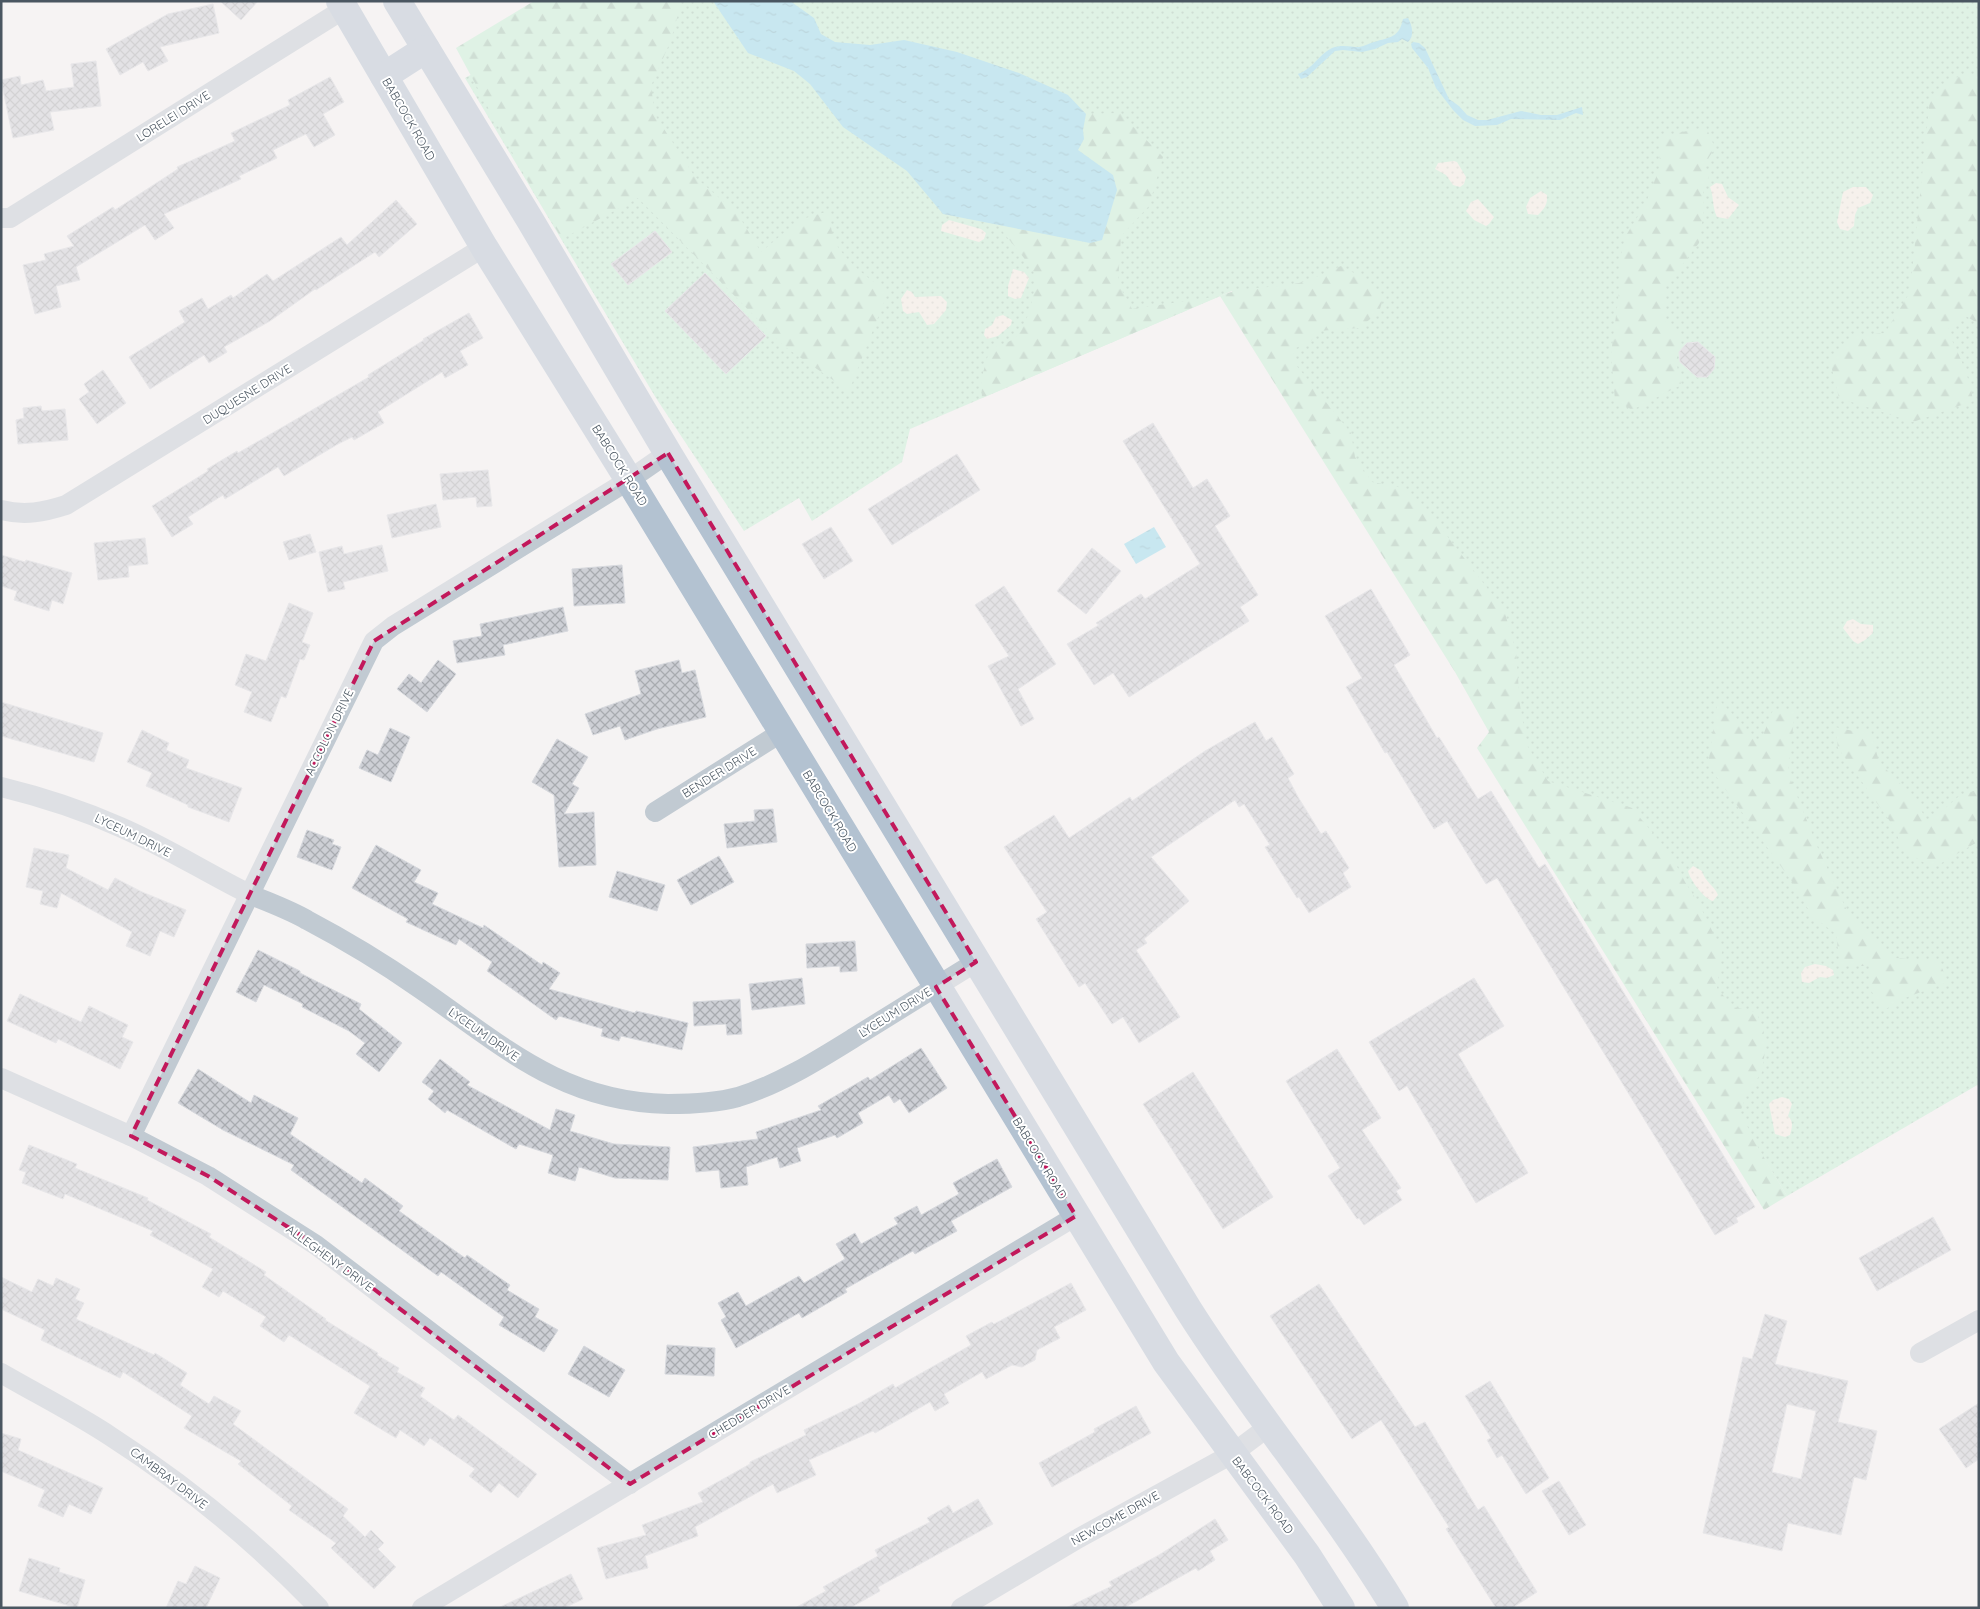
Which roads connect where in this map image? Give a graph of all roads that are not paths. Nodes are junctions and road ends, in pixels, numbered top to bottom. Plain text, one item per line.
1 (397, 1) edge
2 (342, 5) edge
3 (426, 50) junction
4 (384, 76) junction
5 (1, 218) edge
6 (484, 247) junction
7 (668, 453) junction
8 (629, 480) junction
9 (1, 510) edge
10 (782, 732) junction
11 (1, 787) edge
12 (655, 812) dead end
13 (249, 894) junction
14 (976, 962) junction
15 (936, 987) junction
16 (1, 1078) edge
17 (131, 1136) junction
18 (1076, 1216) junction
19 (1979, 1320) edge
20 (1920, 1353) dead end
21 (1, 1373) edge
22 (1268, 1427) junction
23 (1232, 1454) junction
24 (630, 1484) junction
25 (319, 1608) edge
26 (422, 1608) edge
27 (961, 1608) edge
28 (1341, 1608) edge
29 (1395, 1608) edge

1 - 3 main road
2 - 4 main road, BABCOCK ROAD
2 - 5 street, LORELEI DRIVE
3 - 4 main road
3 - 7 main road
4 - 6 main road, BABCOCK ROAD
6 - 8 main road, BABCOCK ROAD
6 - 9 street, DUQUESNE DRIVE
7 - 8 street, ACCOLON DRIVE
7 - 14 main road
8 - 10 main road, BABCOCK ROAD
8 - 13 street, ACCOLON DRIVE
10 - 12 street, BENDER DRIVE
10 - 15 main road, BABCOCK ROAD
11 - 13 street, LYCEUM DRIVE
13 - 15 street, LYCEUM DRIVE
13 - 17 street, ACCOLON DRIVE
14 - 15 street, LYCEUM DRIVE
14 - 22 main road
15 - 18 main road, BABCOCK ROAD
16 - 17 street, ALLEGHENY DRIVE
17 - 24 street, ALLEGHENY DRIVE
18 - 23 main road, BABCOCK ROAD
18 - 24 street, CHEDDER DRIVE
19 - 20 street
21 - 25 street, CAMBRAY DRIVE
22 - 23 street, NEWCOME DRIVE
22 - 29 main road
23 - 27 street, NEWCOME DRIVE
23 - 28 main road, BABCOCK ROAD
24 - 26 street, CHEDDER DRIVE

